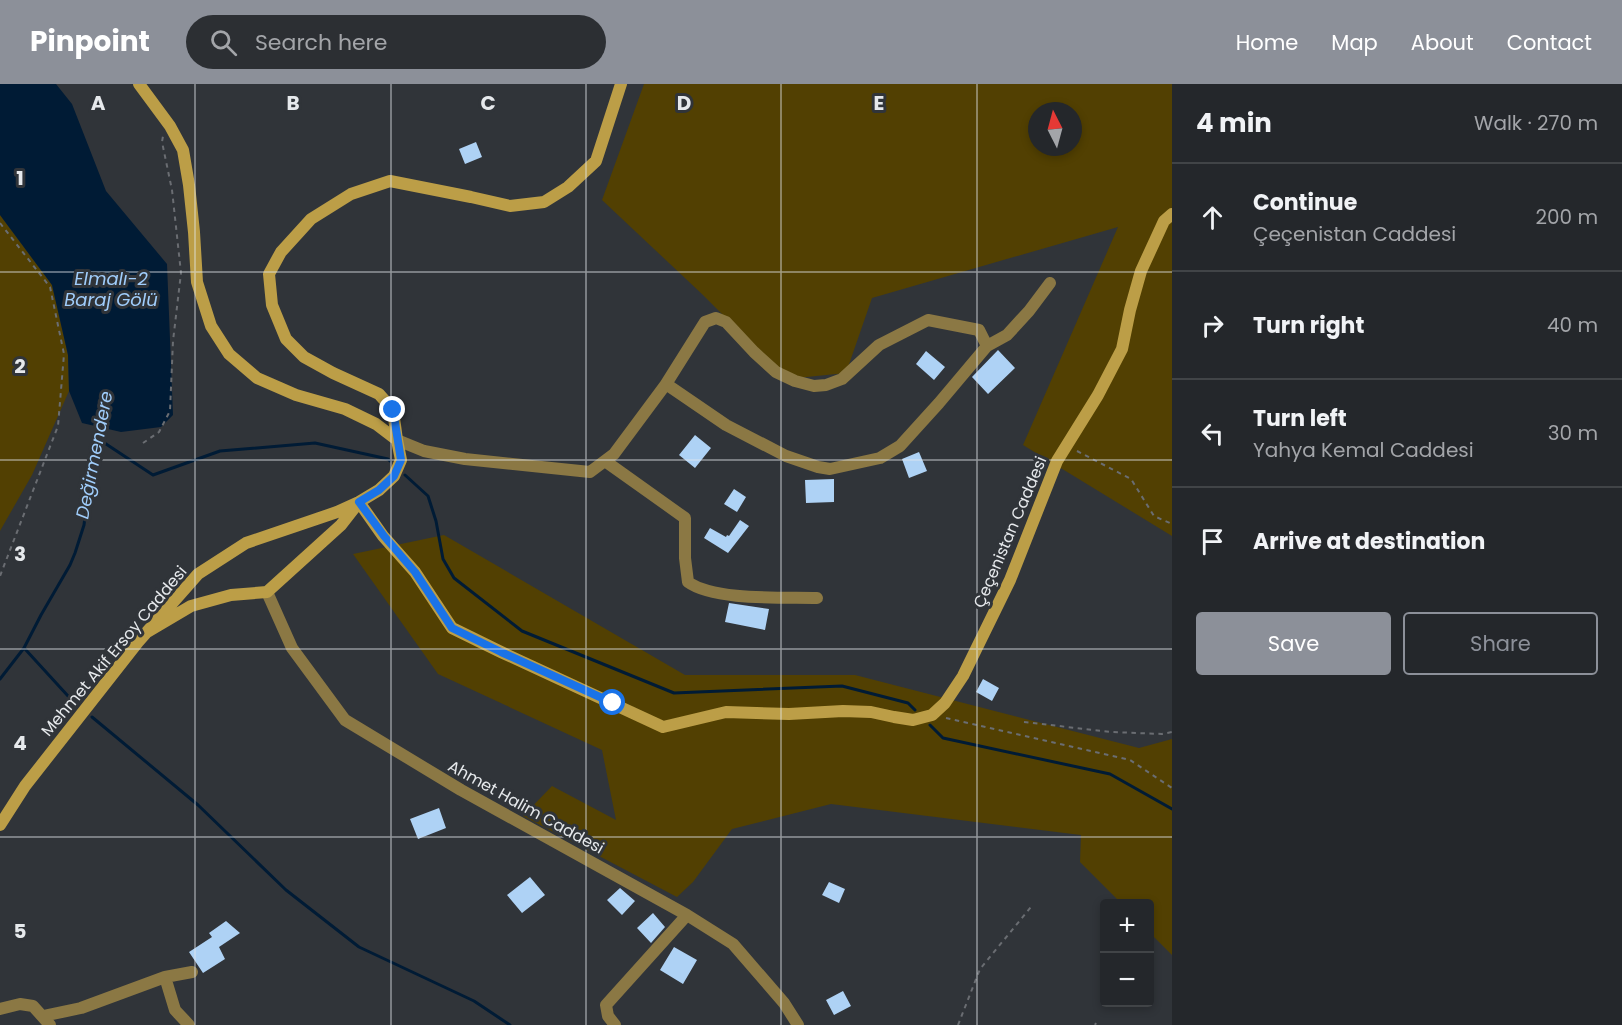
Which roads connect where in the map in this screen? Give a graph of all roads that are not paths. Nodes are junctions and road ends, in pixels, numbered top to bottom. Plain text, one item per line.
1 (139, 84) edge
2 (621, 84) edge
3 (1172, 213) edge
4 (1050, 283) dead end
5 (987, 346) junction
6 (666, 384) junction
7 (397, 440) junction
8 (605, 461) junction
9 (359, 502) junction
10 (267, 592) junction
11 (817, 598) dead end
12 (147, 632) junction
13 (0, 825) edge
14 (687, 915) junction
15 (192, 972) dead end
16 (165, 977) junction
17 (0, 1008) edge
18 (46, 1020) edge
19 (189, 1025) edge
20 (615, 1025) edge
21 (798, 1025) edge

1 - 7 street
2 - 7 street, Mehmet Akif Ersoy Caddesi
3 - 9 street, Çeçenistan Caddesi
4 - 5 street
5 - 6 street
5 - 6 street
6 - 8 street
7 - 8 street
7 - 9 street, Mehmet Akif Ersoy Caddesi
8 - 11 street
9 - 10 street
9 - 12 street, Mehmet Akif Ersoy Caddesi
10 - 12 street
10 - 14 street, Ahmet Halim Caddesi
12 - 13 street, Mehmet Akif Ersoy Caddesi
14 - 20 street
14 - 21 street, Ahmet Halim Caddesi
15 - 16 street
16 - 18 street
16 - 19 street
17 - 18 street

